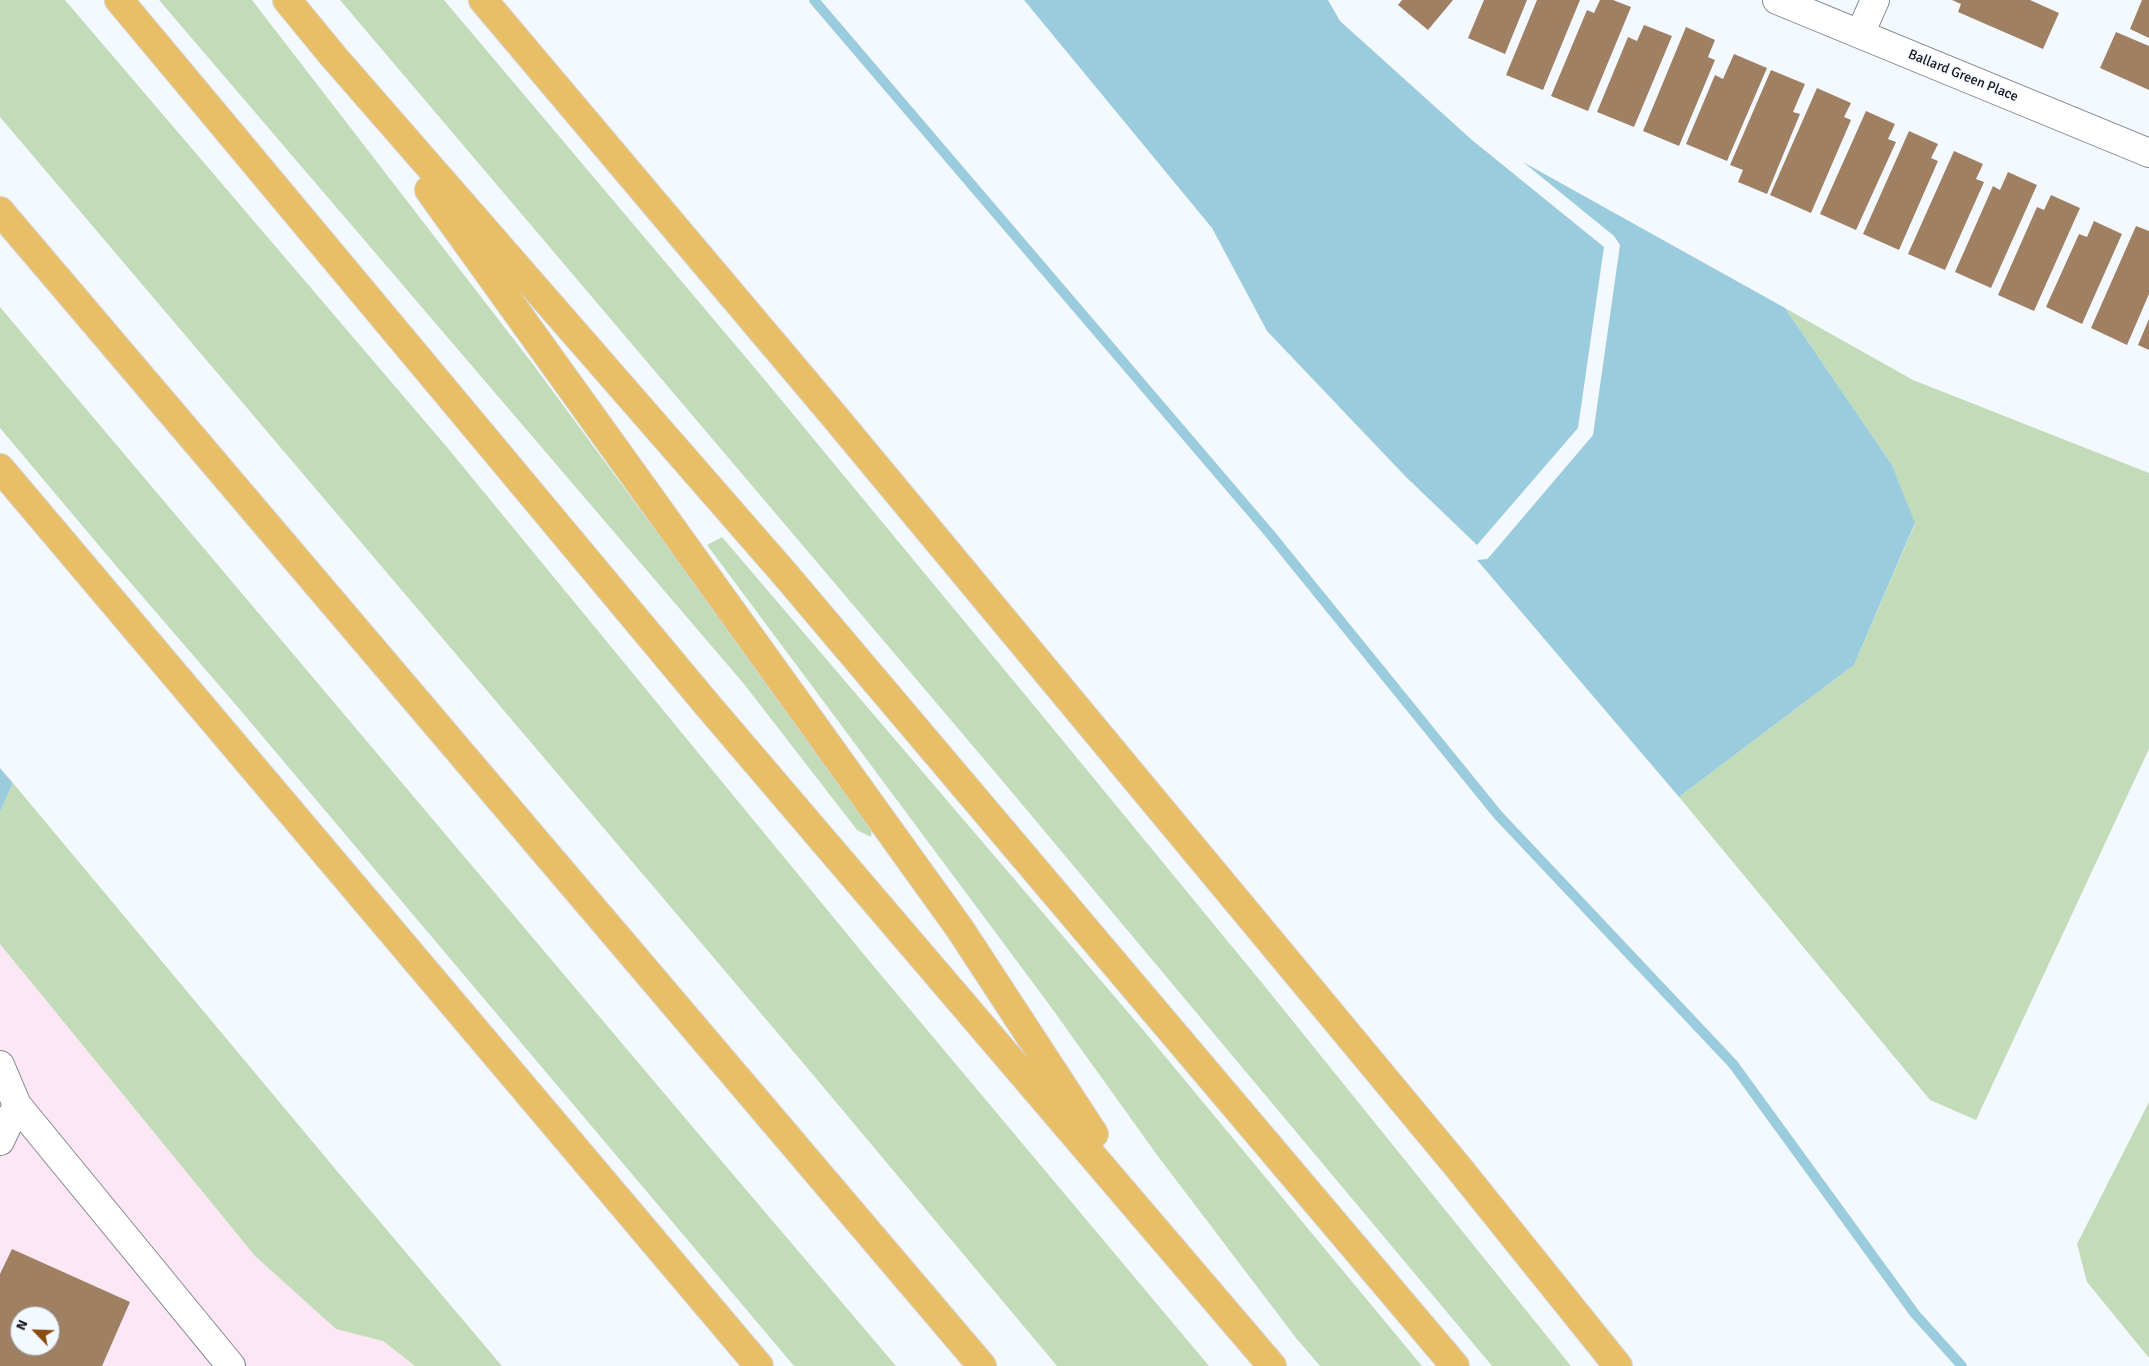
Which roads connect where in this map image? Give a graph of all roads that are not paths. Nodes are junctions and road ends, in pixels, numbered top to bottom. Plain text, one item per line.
1 (119, 0) edge
2 (287, 0) edge
3 (483, 0) edge
4 (1777, 0) edge
5 (1875, 0) edge
6 (1860, 34) junction
7 (333, 56) junction
8 (2149, 153) edge
9 (0, 211) edge
10 (0, 468) edge
11 (0, 1065) edge
12 (17, 1105) junction
13 (0, 1141) edge
14 (1157, 1229) junction
15 (231, 1366) edge
16 (758, 1366) edge
17 (982, 1366) edge
18 (1272, 1366) edge
19 (1455, 1366) edge
20 (1618, 1366) edge

1 - 14 highway
2 - 7 highway
3 - 20 highway
4 - 6 street, Ballard Green Place
5 - 6 street
6 - 8 street, Ballard Green Place
7 - 14 highway
7 - 19 highway
9 - 17 highway
10 - 16 highway
11 - 12 street
12 - 13 street
12 - 15 street
14 - 18 highway

